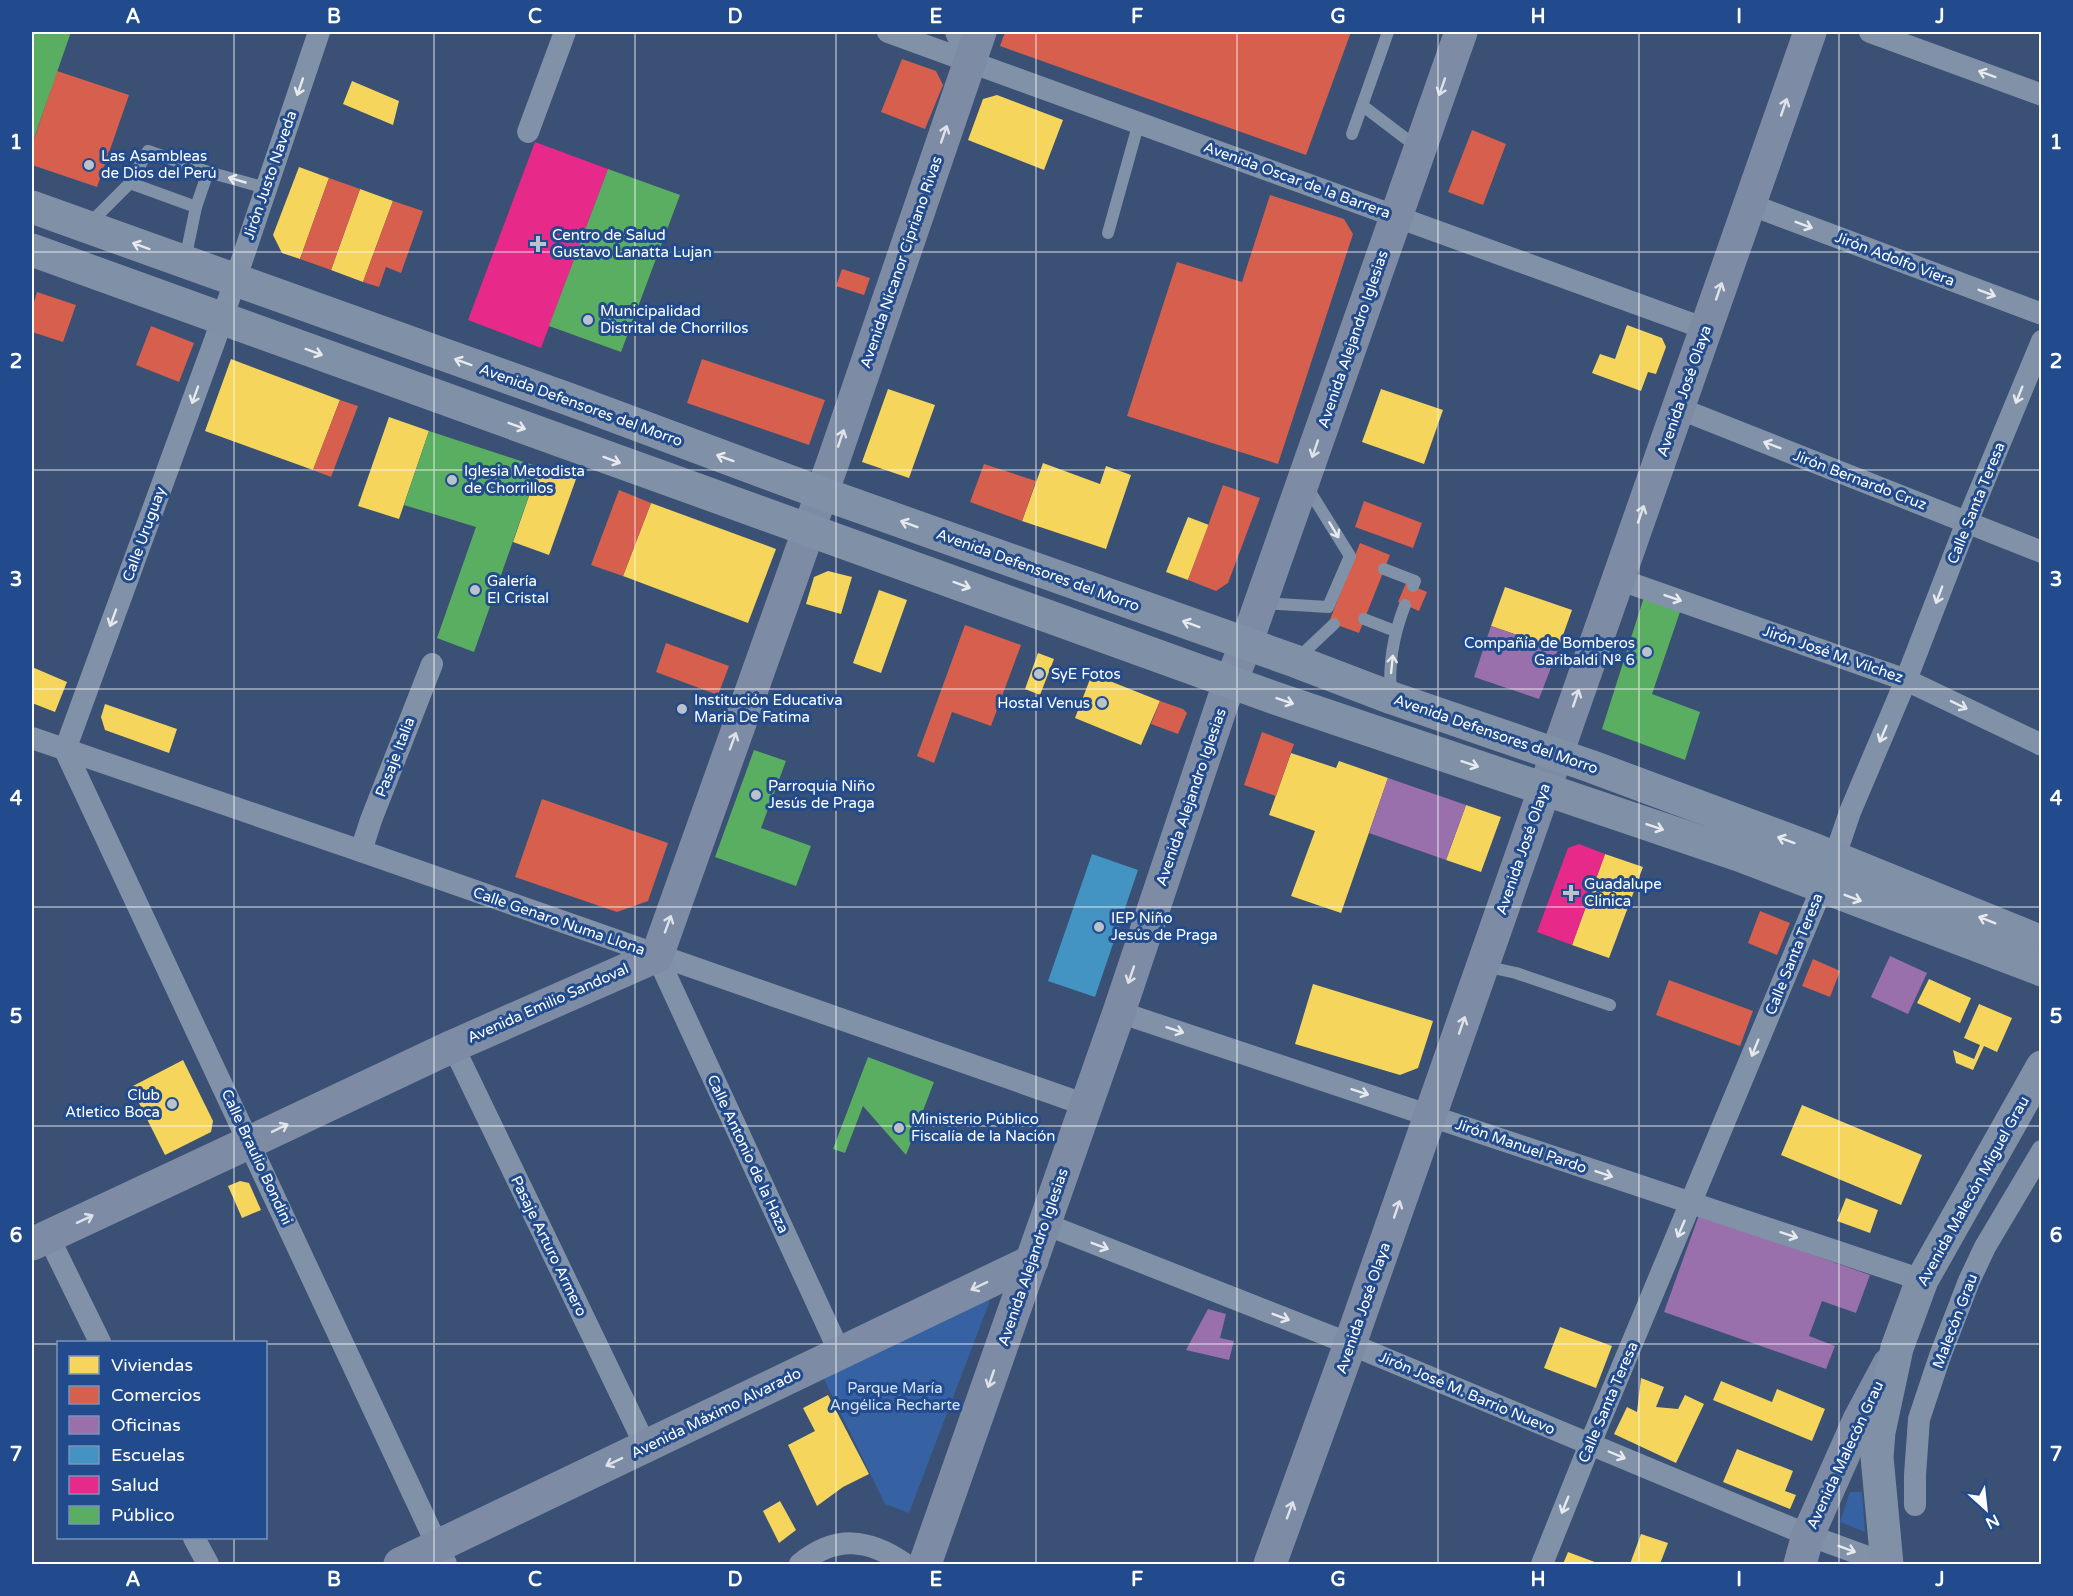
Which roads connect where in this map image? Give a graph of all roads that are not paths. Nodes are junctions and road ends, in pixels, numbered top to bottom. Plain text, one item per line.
1 (319, 32) edge
2 (566, 32) edge
3 (888, 32) edge
4 (956, 32) edge
5 (1388, 32) edge
6 (1461, 32) edge
7 (1810, 32) edge
8 (1870, 32) edge
9 (975, 46) edge
10 (2042, 95) edge
11 (1363, 106) junction
12 (1139, 122) junction
13 (528, 132) dead end
14 (1352, 134) dead end
15 (1420, 148) junction
16 (208, 172) junction
17 (130, 183) junction
18 (266, 188) junction
19 (1749, 204) junction
20 (32, 207) edge
21 (196, 207) junction
22 (1396, 216) junction
23 (86, 227) junction
24 (1107, 233) dead end
25 (32, 250) edge
26 (184, 262) junction
27 (234, 280) junction
28 (2042, 314) edge
29 (221, 318) junction
30 (1706, 329) junction
31 (2042, 341) edge
32 (1678, 408) junction
33 (1304, 480) junction
34 (821, 493) junction
35 (1967, 522) junction
36 (808, 530) junction
37 (2042, 552) edge
38 (1384, 569) dead end
39 (1618, 579) junction
40 (1413, 586) dead end
41 (1260, 603) junction
42 (1405, 605) dead end
43 (1364, 620) dead end
44 (1334, 624) dead end
45 (1395, 631) junction
46 (1246, 644) junction
47 (1295, 661) junction
48 (432, 664) dead end
49 (1906, 680) junction
50 (1230, 681) junction
51 (1392, 698) junction
52 (32, 738) edge
53 (2042, 745) edge
54 (65, 750) junction
55 (1557, 753) junction
56 (1544, 789) junction
57 (361, 851) junction
58 (1828, 873) junction
59 (2042, 942) edge
60 (657, 956) junction
61 (1483, 966) junction
62 (2042, 970) edge
63 (1610, 1005) dead end
64 (1119, 1012) junction
65 (453, 1046) junction
66 (2042, 1067) edge
67 (1086, 1105) junction
68 (1430, 1115) junction
69 (250, 1142) junction
70 (2042, 1152) edge
71 (1692, 1203) junction
72 (1045, 1224) junction
73 (40, 1240) edge
74 (1032, 1261) junction
75 (1922, 1280) junction
76 (98, 1341) edge
77 (1350, 1344) junction
78 (1897, 1348) junction
79 (840, 1353) junction
80 (1590, 1444) junction
81 (646, 1447) junction
82 (1915, 1505) dead end
83 (196, 1539) edge
84 (1804, 1550) edge
85 (442, 1556) edge
86 (208, 1564) edge
87 (400, 1564) edge
88 (800, 1564) edge
89 (905, 1564) edge
90 (925, 1564) edge
91 (1270, 1564) edge
92 (1542, 1564) edge
93 (1887, 1564) edge

1 -> 18 street, Jirón Justo Naveda
2 - 13 street
3 - 9 street, Avenida Oscar de la Barrera
4 - 9 street
5 - 11 lane
6 -> 15 street, Avenida Alejandro Iglesias
19 -> 7 street, Avenida José Olaya
10 -> 8 street
9 - 12 street, Avenida Oscar de la Barrera
34 -> 9 street, Avenida Nicanor Cipriano Rivas
11 - 14 lane
11 - 15 lane
12 - 22 street, Avenida Oscar de la Barrera
12 - 24 lane
15 - 22 street, Avenida Alejandro Iglesias
16 - 17 lane
18 -> 16 lane
16 - 21 lane
17 - 21 lane
17 - 23 lane
18 - 27 street, Jirón Justo Naveda
19 -> 28 street, Jirón Adolfo Viera
30 -> 19 street, Avenida José Olaya
20 - 23 main road, Avenida Defensores del Morro
21 - 26 lane
22 - 30 street, Avenida Oscar de la Barrera
22 -> 33 street, Avenida Alejandro Iglesias
26 -> 23 main road, Avenida Defensores del Morro
25 - 29 main road, Avenida Defensores del Morro
26 - 27 main road, Avenida Defensores del Morro
27 - 29 street, Jirón Justo Naveda
34 -> 27 main road, Avenida Defensores del Morro
29 -> 36 main road, Avenida Defensores del Morro
29 -> 54 street, Calle Uruguay
30 - 32 street, Avenida José Olaya
31 -> 35 street, Calle Santa Teresa
35 -> 32 street, Jirón Bernardo Cruz
39 -> 32 street, Avenida José Olaya
33 - 41 street, Avenida Alejandro Iglesias
33 -> 41 lane
34 - 36 street, Avenida Nicanor Cipriano Rivas
46 -> 34 main road, Avenida Defensores del Morro
35 - 37 street, Jirón Bernardo Cruz
35 -> 49 street, Calle Santa Teresa
36 -> 50 main road, Avenida Defensores del Morro
60 -> 36 street
38 - 40 lane
39 -> 49 street, Jirón José M. Vilchez
55 -> 39 street, Avenida José Olaya
41 - 46 street, Avenida Alejandro Iglesias
42 - 45 lane
43 - 45 lane
44 - 47 lane
51 -> 45 lane
46 - 47 main road, Avenida Defensores del Morro
46 - 50 street, Avenida Alejandro Iglesias
47 - 51 main road, Avenida Defensores del Morro
48 - 57 street, Pasaje Italia
49 -> 53 street, Jirón José M. Vilchez
49 -> 58 street, Calle Santa Teresa
50 -> 56 main road, Avenida Defensores del Morro
50 -> 64 street, Avenida Alejandro Iglesias
51 - 55 main road, Avenida Defensores del Morro
52 - 54 street, Calle Genaro Numa Llona
54 - 57 street, Calle Genaro Numa Llona
54 - 69 street, Calle Braulio Bondini
55 - 56 street, Avenida José Olaya
58 -> 55 main road, Avenida Defensores del Morro
56 -> 58 main road, Avenida Defensores del Morro
56 - 61 street, Avenida José Olaya
57 - 60 street, Calle Genaro Numa Llona
59 -> 58 main road, Avenida Defensores del Morro
58 -> 62 main road, Avenida Defensores del Morro
58 -> 71 street, Calle Santa Teresa
60 - 65 street, Avenida Emilio Sandoval
60 - 67 street, Calle Genaro Numa Llona
60 - 79 street, Calle Antonio de la Haza
61 - 63 lane
68 -> 61 street, Avenida José Olaya
64 - 67 street, Avenida Alejandro Iglesias
64 -> 68 street, Jirón Manuel Pardo
69 -> 65 street, Avenida Emilio Sandoval
65 - 81 street, Pasaje Arturo Armero
66 - 75 main road, Avenida Malecón Miguel Grau
67 - 72 street, Avenida Alejandro Iglesias
68 -> 71 street, Jirón Manuel Pardo
77 -> 68 street, Avenida José Olaya
73 -> 69 street, Avenida Emilio Sandoval
69 - 85 street, Calle Braulio Bondini
70 - 82 street, Malecón Grau
71 -> 75 street, Jirón Manuel Pardo
71 -> 80 street, Calle Santa Teresa
72 - 74 street, Avenida Alejandro Iglesias
72 -> 77 street, Jirón José M. Barrio Nuevo
73 - 76 street
74 -> 79 street, Avenida Máximo Alvarado
74 -> 90 street, Avenida Alejandro Iglesias
75 - 78 main road, Avenida Malecón Miguel Grau
77 - 80 street, Jirón José M. Barrio Nuevo
91 -> 77 street, Avenida José Olaya
78 - 84 street, Avenida Malecón Grau
78 - 93 main road, Avenida Malecón Miguel Grau
79 - 81 street, Avenida Máximo Alvarado
80 -> 84 street, Jirón José M. Barrio Nuevo
80 -> 92 street, Calle Santa Teresa
81 -> 85 street, Avenida Máximo Alvarado
83 - 86 street
84 -> 93 street, Jirón José M. Barrio Nuevo
85 - 87 street, Avenida Máximo Alvarado
88 - 89 street

